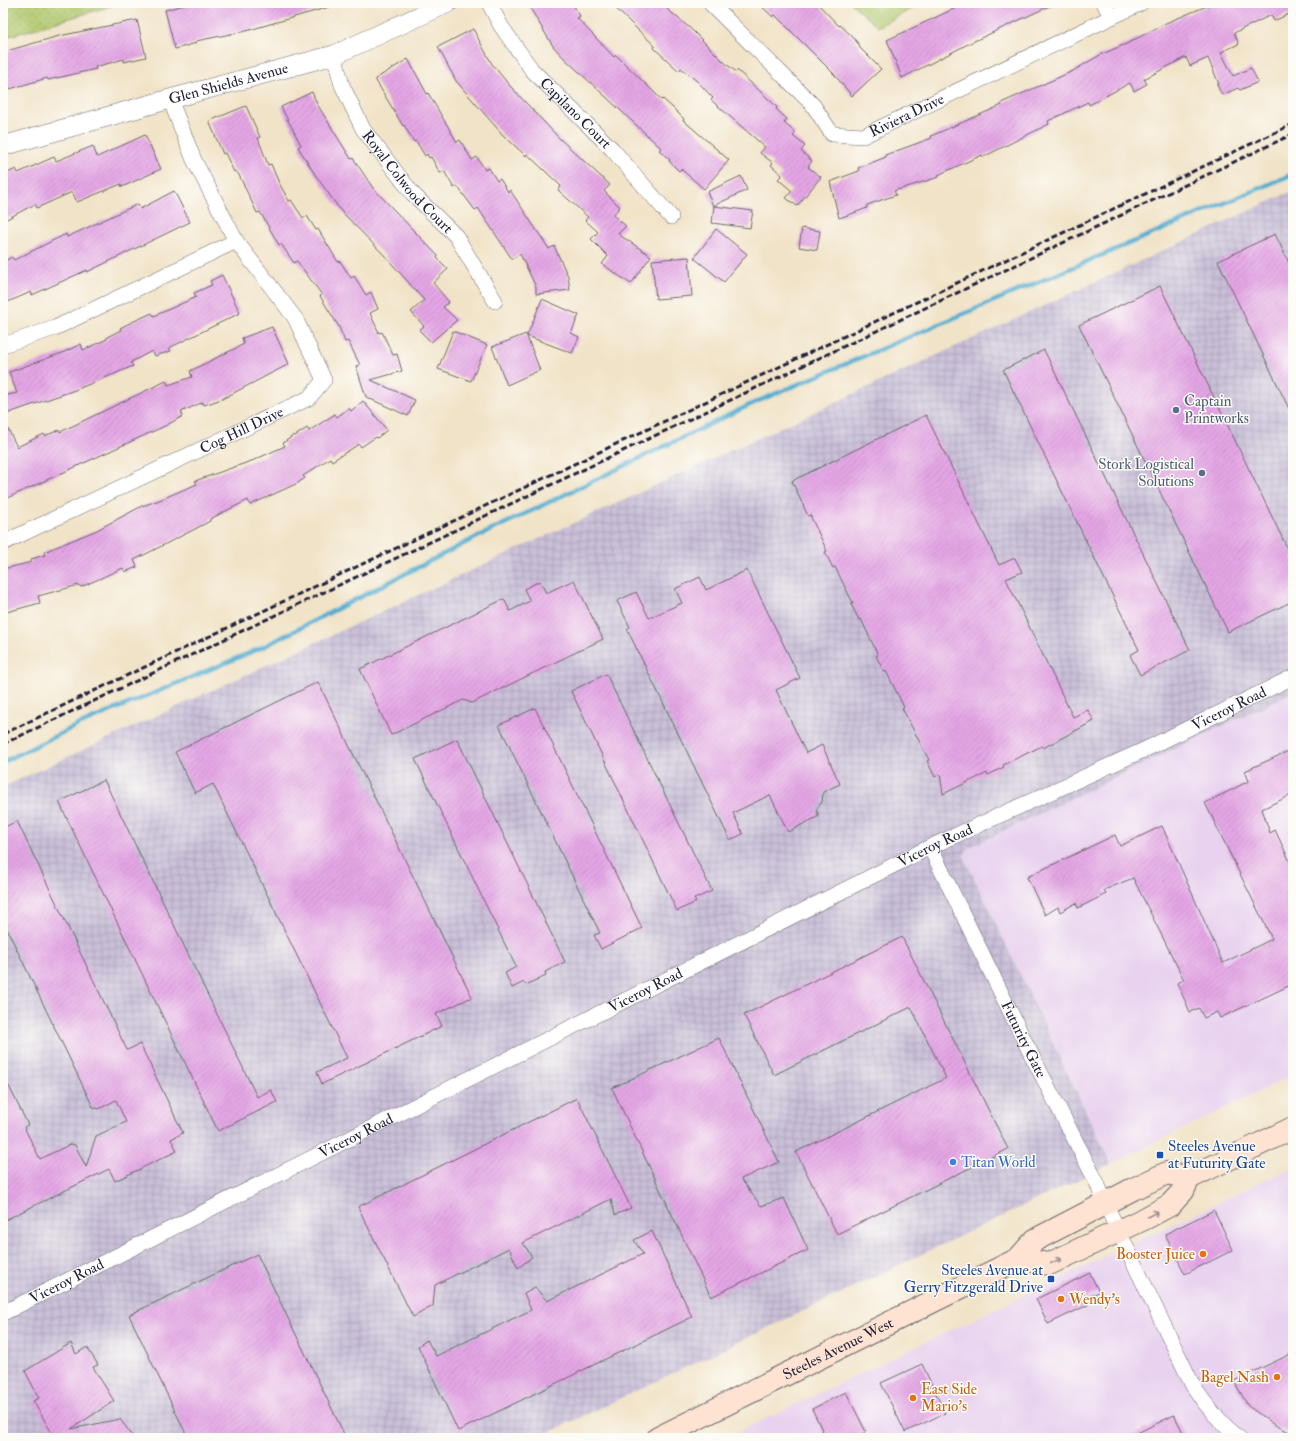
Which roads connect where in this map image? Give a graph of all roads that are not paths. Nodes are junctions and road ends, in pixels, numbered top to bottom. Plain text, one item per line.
1 (448, 3) edge
2 (489, 3) edge
3 (710, 3) edge
4 (1104, 3) edge
5 (1140, 3) edge
6 (1111, 17) junction
7 (334, 55) junction
8 (170, 98) junction
9 (3, 146) edge
10 (671, 217) dead end
11 (236, 241) junction
12 (495, 301) dead end
13 (3, 345) edge
14 (3, 543) edge
15 (1293, 677) edge
16 (930, 847) junction
17 (1293, 1128) edge
18 (1189, 1178) junction
19 (1105, 1203) junction
20 (1118, 1230) junction
21 (1018, 1259) junction
22 (3, 1313) edge
23 (658, 1438) edge
24 (1239, 1438) edge

1 - 7 street, Glen Shields Avenue
2 - 10 street, Capilano Court
3 - 6 street, Riviera Drive
4 - 6 street
5 - 6 street, Riviera Drive
7 - 8 street, Glen Shields Avenue
7 - 12 street, Royal Colwood Court
8 - 9 street, Glen Shields Avenue
8 - 11 street, Cog Hill Drive
11 - 13 street
11 - 14 street, Cog Hill Drive
15 - 16 street, Viceroy Road
16 - 19 street, Futurity Gate
16 - 22 street, Viceroy Road
17 - 18 main road
18 - 19 main road, Steeles Avenue West
20 -> 18 main road
19 - 20 street, Futurity Gate
19 - 21 main road, Steeles Avenue West
21 -> 20 main road
20 - 24 street, Futurity Gate
21 - 23 main road, Steeles Avenue West

